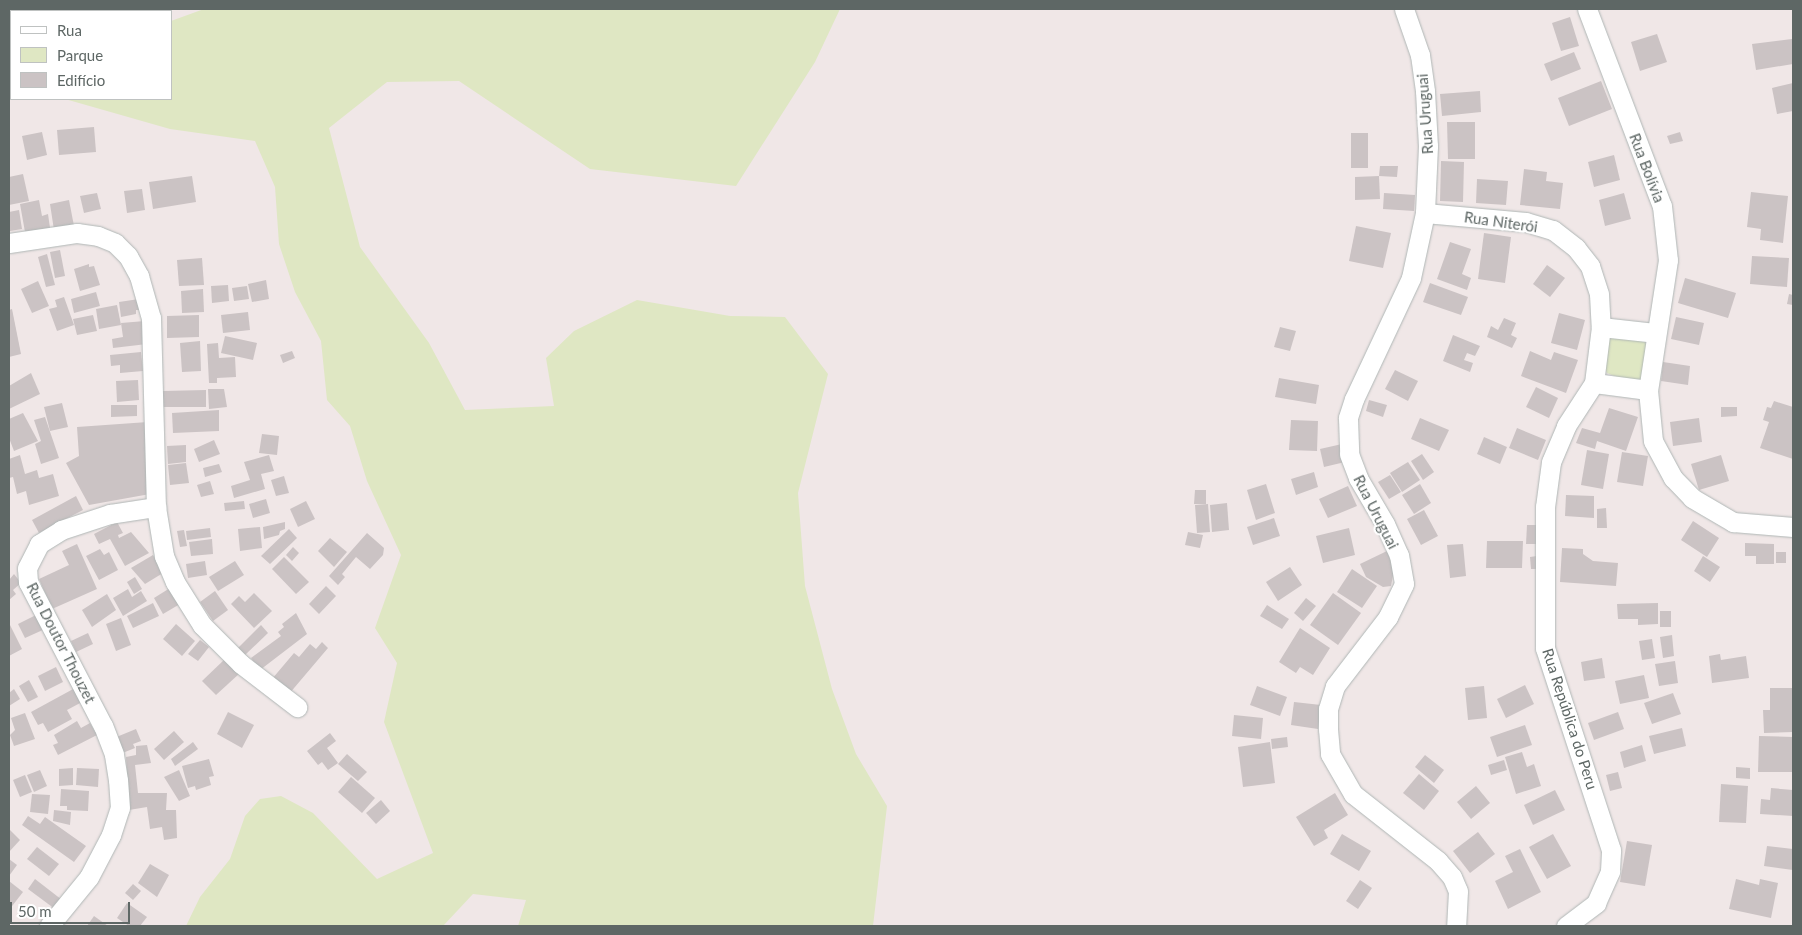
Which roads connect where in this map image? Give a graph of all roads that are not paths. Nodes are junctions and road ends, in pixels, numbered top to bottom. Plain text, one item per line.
1 (1404, 9) edge
2 (1586, 9) edge
3 (1424, 213) junction
4 (9, 243) edge
5 (1601, 327) junction
6 (1655, 333) junction
7 (1594, 383) junction
8 (1648, 390) junction
9 (156, 507) junction
10 (1793, 526) edge
11 (297, 707) dead end
12 (50, 926) edge
13 (1456, 926) edge
14 (1566, 926) edge

1 - 3 street, Rua Uruguai
2 - 6 street, Rua Bolívia
3 - 5 street, Rua Niterói
3 - 13 street, Rua Uruguai
4 - 9 street
5 - 6 street
5 - 7 street, Rua Niterói
6 - 8 street, Rua Bolívia
7 - 8 street
7 - 14 street, Rua República do Peru
8 - 10 street, Rua Bolívia
9 - 11 street
9 - 12 street, Rua Doutor Thouzet

